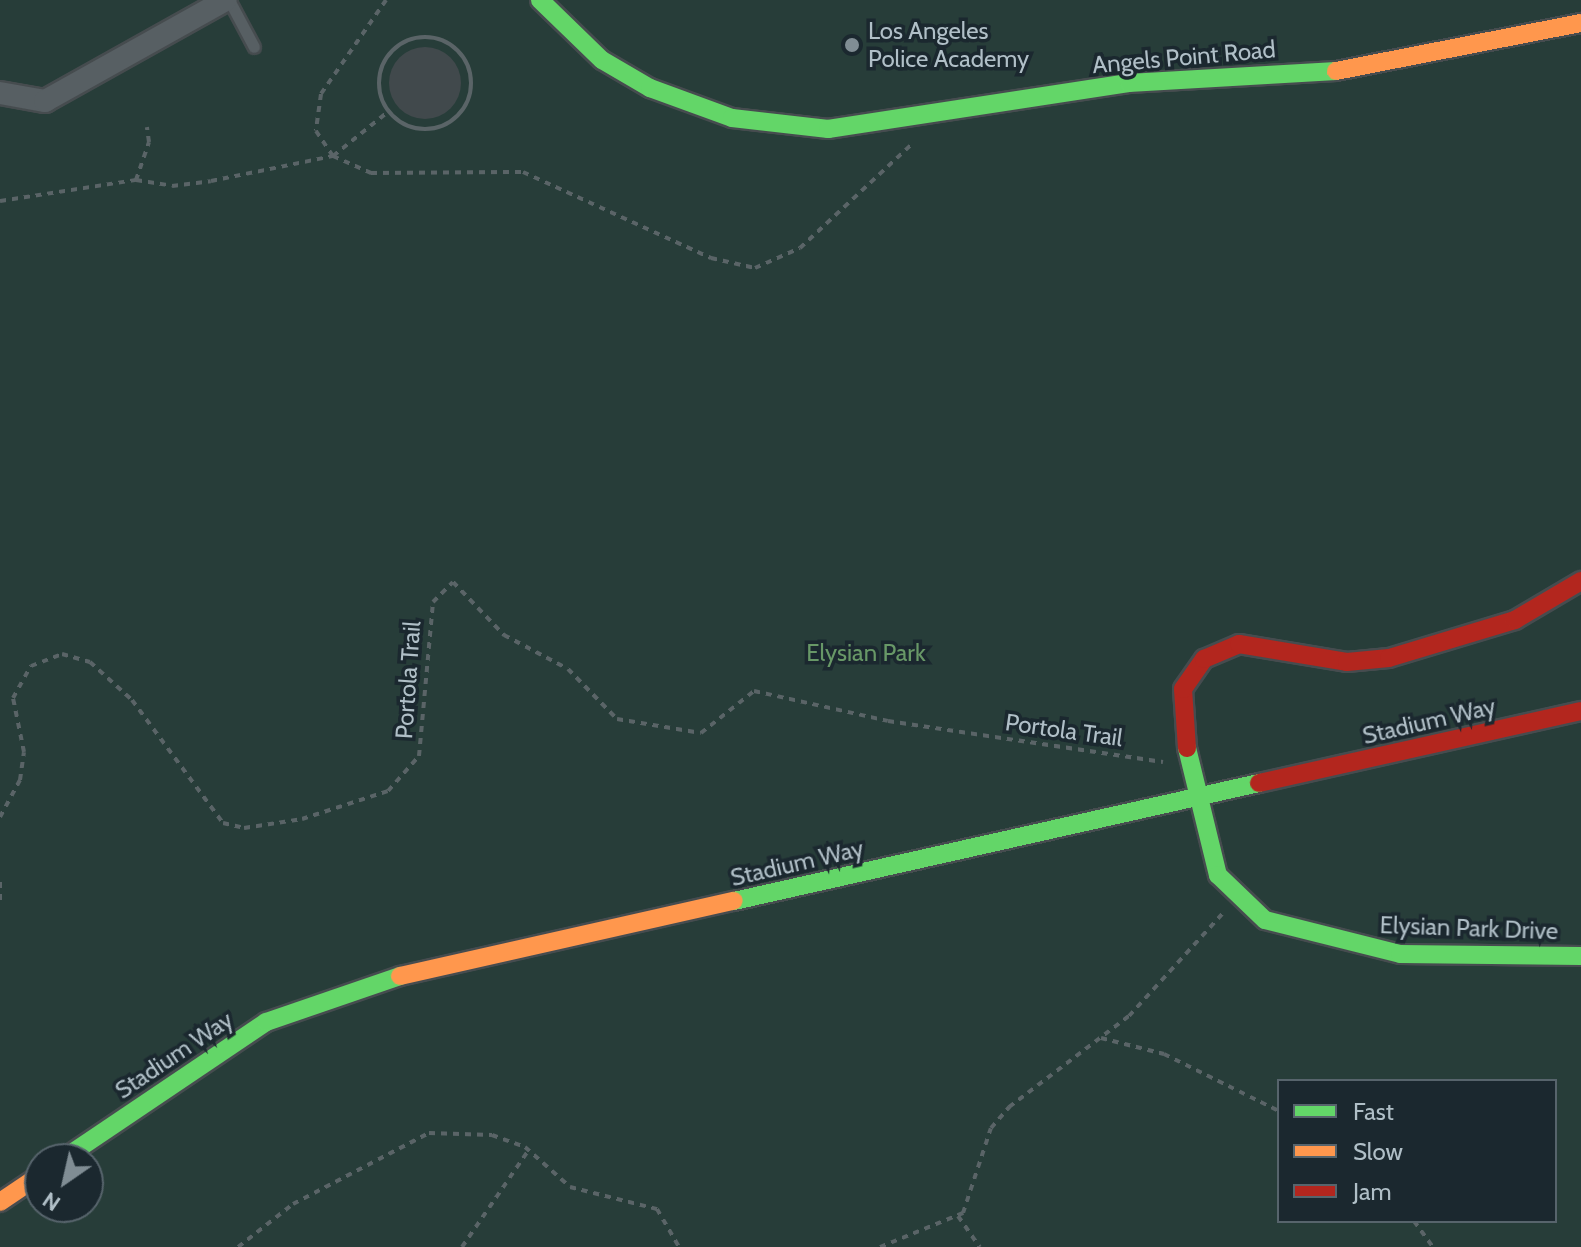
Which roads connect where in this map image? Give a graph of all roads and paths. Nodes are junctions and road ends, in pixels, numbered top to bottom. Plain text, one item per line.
1 (228, 0) edge
2 (386, 0) edge
3 (540, 0) edge
4 (1581, 23) edge
5 (254, 47) dead end
6 (0, 93) edge
7 (389, 111) junction
8 (939, 117) junction
9 (147, 127) dead end
10 (333, 156) junction
11 (136, 180) junction
12 (0, 201) edge
13 (1581, 581) edge
14 (1581, 711) edge
15 (1189, 766) junction
16 (1195, 799) junction
17 (0, 817) edge
18 (0, 882) edge
19 (1236, 896) junction
20 (0, 903) edge
21 (1581, 956) edge
22 (1101, 1038) junction
23 (1277, 1110) edge
24 (87, 1143) edge
25 (529, 1150) junction
26 (24, 1186) edge
27 (0, 1202) edge
28 (958, 1216) junction
29 (1415, 1223) edge
30 (238, 1247) edge
31 (462, 1247) edge
32 (679, 1247) edge
33 (880, 1247) edge
34 (980, 1247) edge
35 (1433, 1247) edge

1 - 5 lane
1 - 6 street
2 - 10 path
3 - 8 street, Angels Point Road
4 - 8 street, Angels Point Road
7 - 7 path
7 - 10 path
8 - 10 path
9 - 11 path
10 - 11 path
11 - 12 path
13 - 15 street
14 - 16 street, Stadium Way
15 - 16 street
15 - 17 path, Portola Trail
16 - 19 street, Elysian Park Drive
16 - 24 street, Stadium Way
18 - 20 path
19 - 21 street, Elysian Park Drive
19 - 22 path
22 - 23 path
22 - 28 path
25 - 30 path
25 - 31 path
25 - 32 path
26 - 27 street
28 - 33 path
28 - 34 path
29 - 35 path

